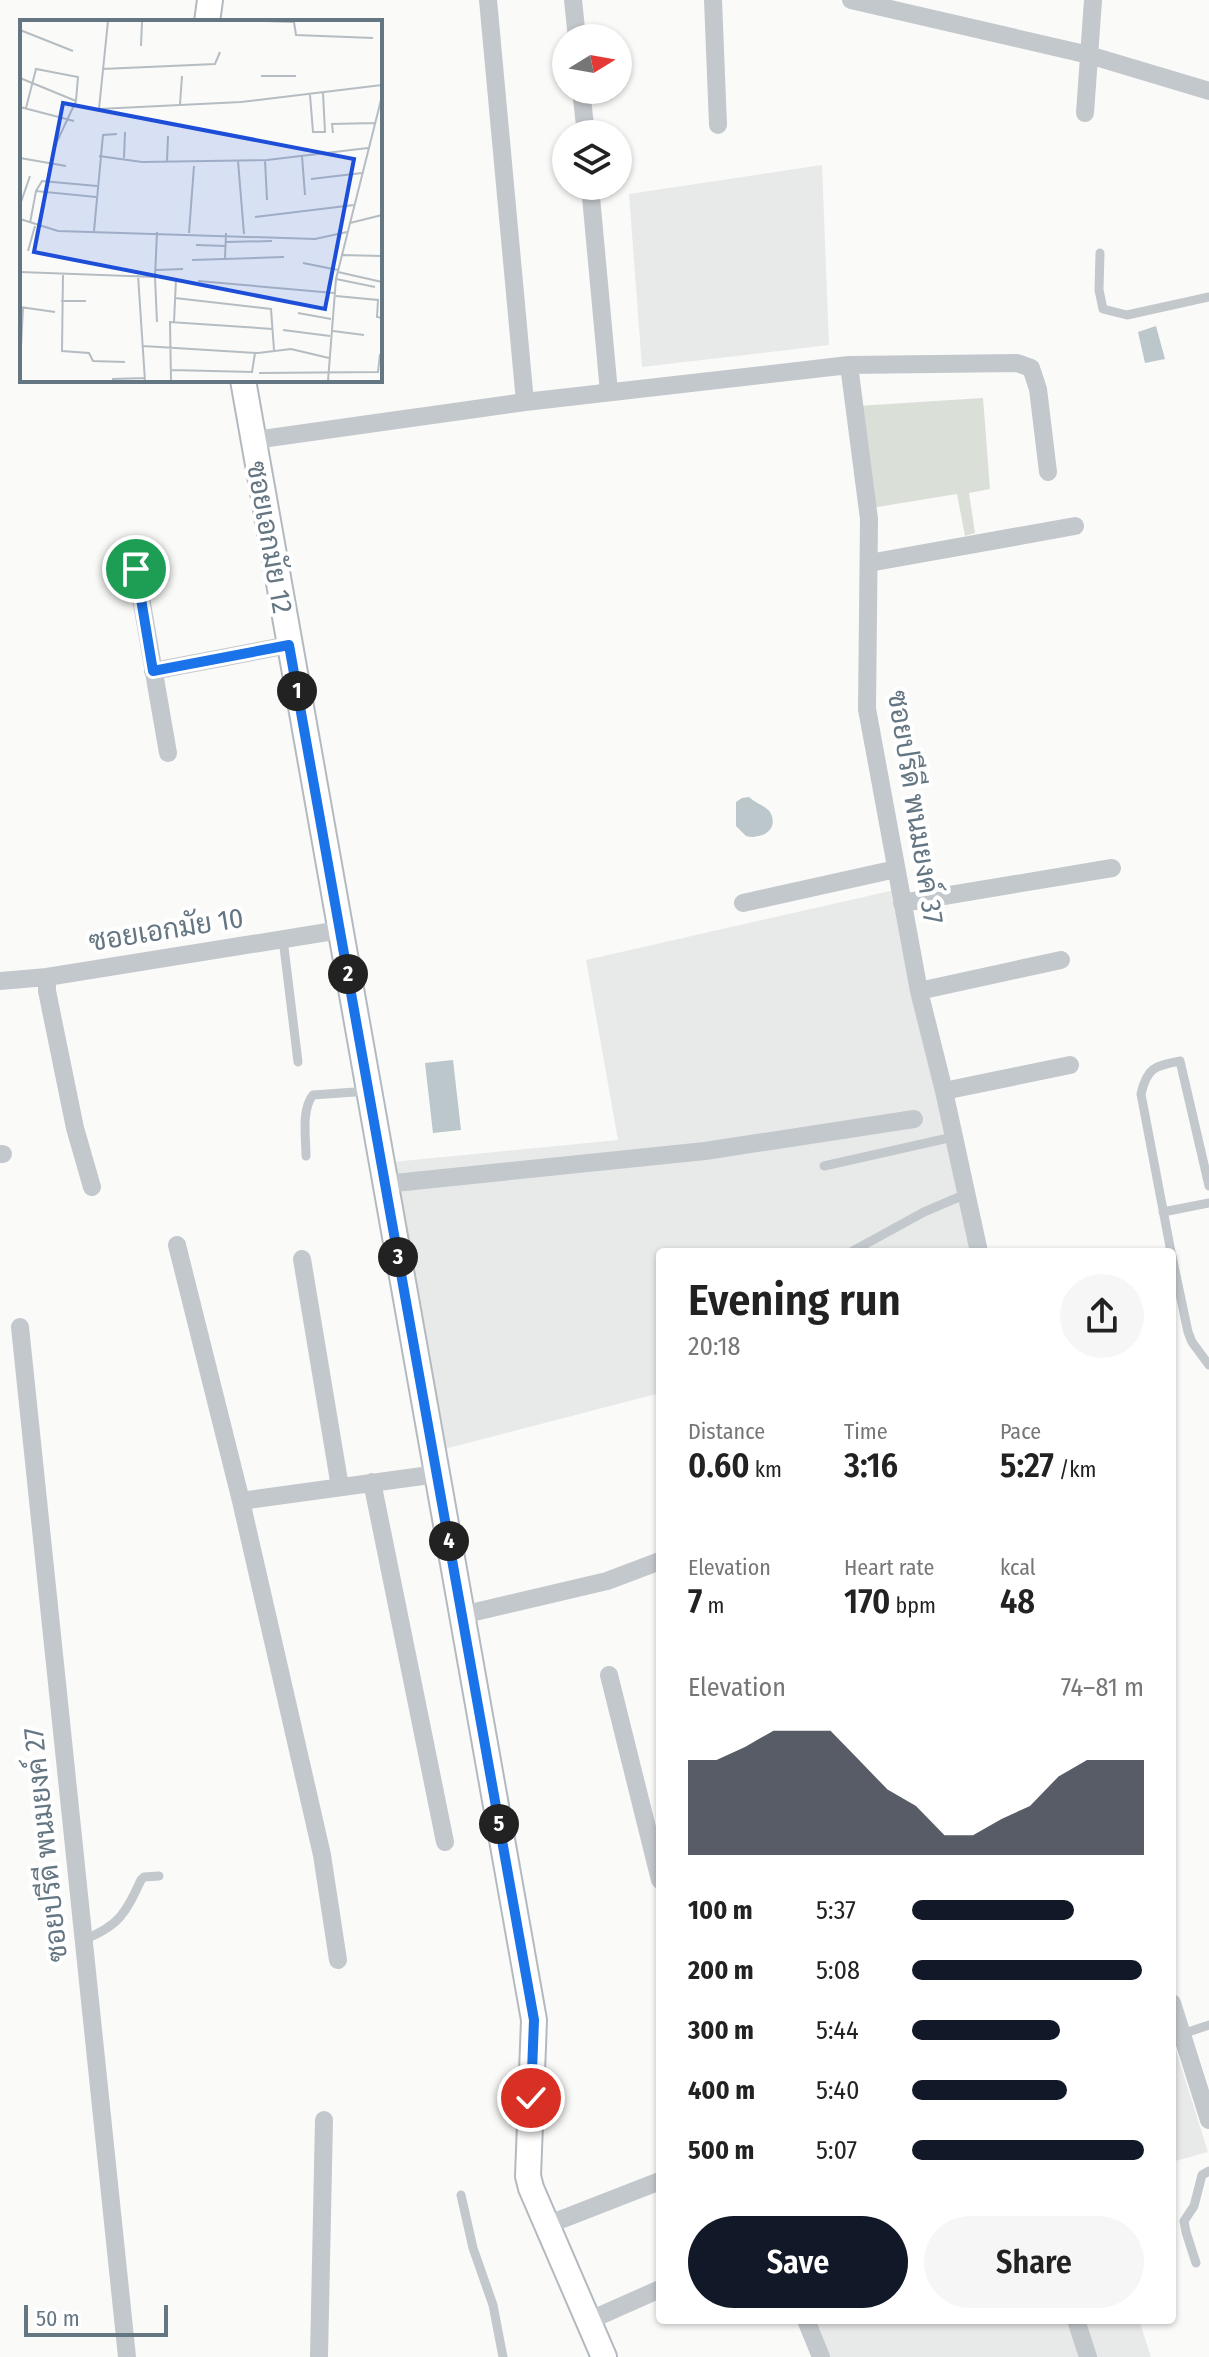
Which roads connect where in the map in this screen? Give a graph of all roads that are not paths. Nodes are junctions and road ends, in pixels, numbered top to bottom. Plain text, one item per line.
1 (210, 0) edge
2 (488, 0) edge
3 (573, 0) edge
4 (713, 0) edge
5 (851, 0) edge
6 (1093, 0) edge
7 (207, 20) edge
8 (576, 24) edge
9 (1089, 55) junction
10 (1209, 91) edge
11 (1085, 113) dead end
12 (718, 125) dead end
13 (591, 200) edge
14 (1100, 253) dead end
15 (1209, 297) edge
16 (849, 365) junction
17 (243, 382) edge
18 (609, 392) junction
19 (525, 402) junction
20 (254, 440) junction
21 (1048, 472) dead end
22 (1075, 526) dead end
23 (869, 563) junction
24 (136, 569) dead end
25 (289, 645) junction
26 (153, 671) junction
27 (168, 753) dead end
28 (1112, 868) dead end
29 (896, 869) junction
30 (743, 903) dead end
31 (902, 903) junction
32 (340, 930) junction
33 (283, 939) junction
34 (1061, 960) dead end
35 (47, 977) junction
36 (0, 981) edge
37 (919, 991) junction
38 (298, 1062) dead end
39 (1070, 1065) dead end
40 (369, 1091) junction
41 (944, 1091) junction
42 (914, 1119) dead end
43 (953, 1137) junction
44 (306, 1156) dead end
45 (824, 1166) dead end
46 (385, 1184) junction
47 (1209, 1186) edge
48 (92, 1187) dead end
49 (966, 1194) junction
50 (1209, 1203) edge
51 (1163, 1212) junction
52 (177, 1245) dead end
53 (858, 1248) edge
54 (978, 1248) edge
55 (1171, 1248) edge
56 (302, 1259) dead end
57 (1176, 1274) edge
58 (20, 1327) dead end
59 (1209, 1365) edge
60 (437, 1474) junction
61 (372, 1482) junction
62 (340, 1487) junction
63 (241, 1501) junction
64 (656, 1563) edge
65 (462, 1615) junction
66 (609, 1675) dead end
67 (445, 1842) dead end
68 (656, 1864) edge
69 (159, 1876) dead end
70 (83, 1940) junction
71 (338, 1960) dead end
72 (1176, 2015) edge
73 (1209, 2025) edge
74 (1182, 2034) junction
75 (324, 2120) dead end
76 (1209, 2120) edge
77 (1209, 2171) edge
78 (656, 2183) edge
79 (461, 2195) dead end
80 (547, 2225) junction
81 (1196, 2263) dead end
82 (656, 2291) edge
83 (588, 2321) junction
84 (808, 2324) edge
85 (1077, 2324) edge
86 (127, 2357) edge
87 (319, 2357) edge
88 (503, 2357) edge
89 (604, 2357) edge
90 (821, 2357) edge
91 (1088, 2357) edge

1 - 7 street
2 - 19 street
3 - 8 street
4 - 12 street
5 - 9 street
6 - 9 street
9 - 10 street
9 - 11 street
13 - 18 street
14 - 15 lane
16 - 18 street
16 - 21 street
16 - 23 street, ซอยปรีดี พนมยงค์ 37
17 - 20 street, ซอยเอกมัย 12
18 - 19 street
19 - 20 street
20 - 25 street, ซอยเอกมัย 12
22 - 23 street
23 - 29 street, ซอยปรีดี พนมยงค์ 37
24 - 26 street
25 - 26 street
25 - 32 street, ซอยเอกมัย 12
26 - 27 street
28 - 31 street
29 - 30 street
29 - 31 street, ซอยปรีดี พนมยงค์ 37
31 - 37 street, ซอยปรีดี พนมยงค์ 37
32 - 33 street, ซอยเอกมัย 10
32 - 40 street, ซอยเอกมัย 12
33 - 35 street, ซอยเอกมัย 10
33 - 38 lane
34 - 37 street
35 - 36 street, ซอยเอกมัย 10
35 - 48 street
37 - 41 street, ซอยปรีดี พนมยงค์ 37
39 - 41 street
40 - 44 lane
40 - 46 street, ซอยเอกมัย 12
41 - 43 street, ซอยปรีดี พนมยงค์ 37
42 - 46 street
43 - 45 lane
43 - 49 street, ซอยปรีดี พนมยงค์ 37
46 - 60 street, ซอยเอกมัย 12
47 - 51 lane
49 - 53 lane
49 - 54 street, ซอยปรีดี พนมยงค์ 37
50 - 51 lane
51 - 55 lane
52 - 63 street
56 - 62 street
57 - 59 lane
58 - 70 street, ซอยปรีดี พนมยงค์ 27
60 - 61 street
60 - 65 street, ซอยเอกมัย 12
61 - 62 street
61 - 67 street
62 - 63 street
63 - 71 street
64 - 65 street
65 - 80 street, ซอยเอกมัย 12
66 - 68 street
69 - 70 lane
70 - 86 street, ซอยปรีดี พนมยงค์ 27
72 - 74 street
73 - 74 lane
74 - 76 street
75 - 87 street
77 - 81 lane
78 - 80 street
79 - 88 lane
80 - 83 street, ซอยเอกมัย 12
82 - 83 street
83 - 89 street, ซอยเอกมัย 12
84 - 90 street
85 - 91 street

